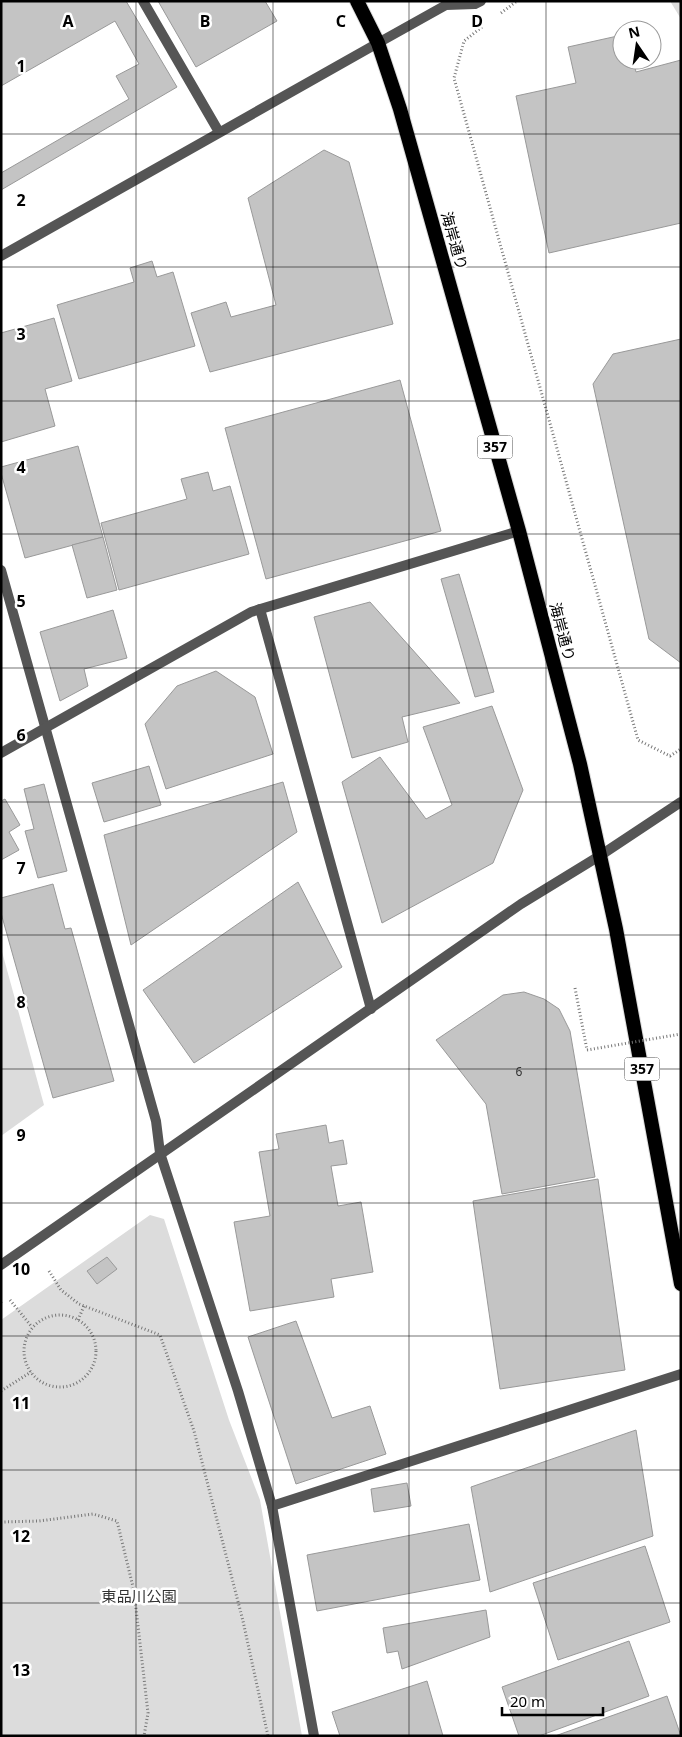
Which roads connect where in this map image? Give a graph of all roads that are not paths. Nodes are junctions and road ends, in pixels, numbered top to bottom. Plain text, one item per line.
1 (143, 1) edge
2 (357, 1) edge
3 (481, 1) edge
4 (447, 3) edge
5 (378, 43) junction
6 (219, 132) junction
7 (1, 256) edge
8 (519, 531) junction
9 (1, 570) edge
10 (260, 609) junction
11 (45, 728) junction
12 (1, 753) edge
13 (681, 802) edge
14 (601, 855) junction
15 (371, 1009) junction
16 (160, 1153) junction
17 (1, 1264) edge
18 (681, 1284) edge
19 (681, 1374) edge
20 (272, 1506) junction
21 (314, 1736) edge

1 - 6 street
2 - 5 highway, 海岸通り / 357
3 - 4 street
4 - 5 street
5 - 6 street
5 - 8 highway, 海岸通り / 357
6 - 7 street
8 - 10 street
8 - 14 highway, 海岸通り / 357
9 - 11 street
10 - 11 street
10 - 15 street
11 - 12 street
11 - 16 street
13 - 14 street
14 - 15 street
14 - 18 highway, 海岸通り / 357
15 - 16 street
16 - 17 street
16 - 20 street
19 - 20 street
20 - 21 street

